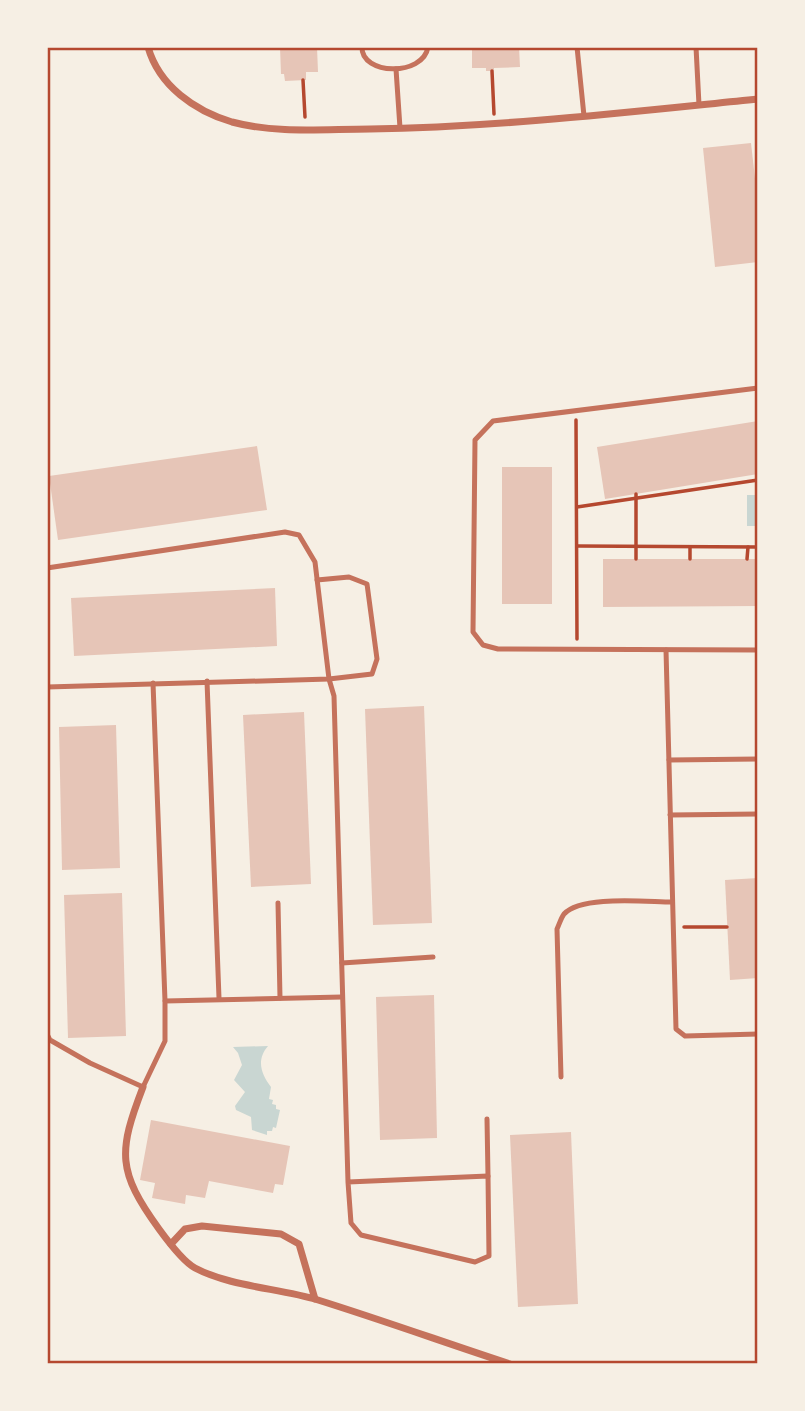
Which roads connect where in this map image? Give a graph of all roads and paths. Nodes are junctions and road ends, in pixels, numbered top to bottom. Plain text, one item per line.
1 (148, 47) edge
2 (362, 47) edge
3 (428, 47) edge
4 (577, 47) edge
5 (696, 47) edge
6 (396, 69) junction
7 (492, 71) dead end
8 (303, 80) dead end
9 (758, 99) edge
10 (699, 105) junction
11 (584, 116) junction
12 (494, 123) junction
13 (400, 128) junction
14 (306, 130) junction
15 (758, 388) edge
16 (576, 410) junction
17 (758, 480) edge
18 (636, 496) junction
19 (577, 507) junction
20 (577, 546) junction
21 (636, 546) junction
22 (690, 547) junction
23 (748, 547) junction
24 (758, 547) edge
25 (636, 559) dead end
26 (690, 559) dead end
27 (747, 559) dead end
28 (47, 568) edge
29 (317, 580) junction
30 (578, 649) junction
31 (666, 650) junction
32 (758, 650) edge
33 (329, 679) junction
34 (207, 681) junction
35 (153, 683) junction
36 (47, 687) edge
37 (758, 759) edge
38 (669, 760) junction
39 (758, 814) edge
40 (670, 815) junction
41 (672, 902) junction
42 (278, 903) dead end
43 (727, 927) dead end
44 (673, 928) junction
45 (433, 957) dead end
46 (342, 963) junction
47 (342, 997) junction
48 (219, 998) junction
49 (280, 998) junction
50 (165, 1001) junction
51 (47, 1034) edge
52 (758, 1034) edge
53 (561, 1077) dead end
54 (143, 1087) junction
55 (487, 1119) dead end
56 (488, 1176) junction
57 (348, 1182) junction
58 (171, 1244) junction
59 (315, 1299) junction
60 (510, 1364) edge

1 - 14 street
2 - 6 lane
3 - 6 lane
4 - 11 lane
5 - 10 lane
6 - 13 lane
7 - 12 path
8 - 14 path
9 - 10 street
10 - 11 street
11 - 12 street
12 - 13 street
13 - 14 street
15 - 16 lane
16 - 19 path
16 - 30 lane
17 - 18 path
18 - 19 path
18 - 21 path
19 - 20 path
20 - 21 path
20 - 30 path
21 - 22 path
21 - 25 path
22 - 23 path
22 - 26 path
23 - 24 path
23 - 27 path
28 - 29 lane
29 - 33 lane
29 - 33 lane
30 - 31 lane
31 - 32 lane
31 - 38 lane
33 - 34 lane
33 - 46 lane
34 - 35 lane
34 - 48 lane
35 - 36 lane
35 - 50 lane
37 - 38 lane
38 - 40 lane
39 - 40 lane
40 - 41 lane
41 - 44 lane
41 - 53 lane
42 - 49 lane
43 - 44 path
44 - 52 lane
45 - 46 lane
46 - 47 lane
47 - 49 lane
47 - 57 lane
48 - 49 lane
48 - 50 lane
50 - 54 lane
51 - 54 lane
54 - 58 street
55 - 56 lane
56 - 57 lane
56 - 57 lane
58 - 59 street
58 - 59 street
59 - 60 street

